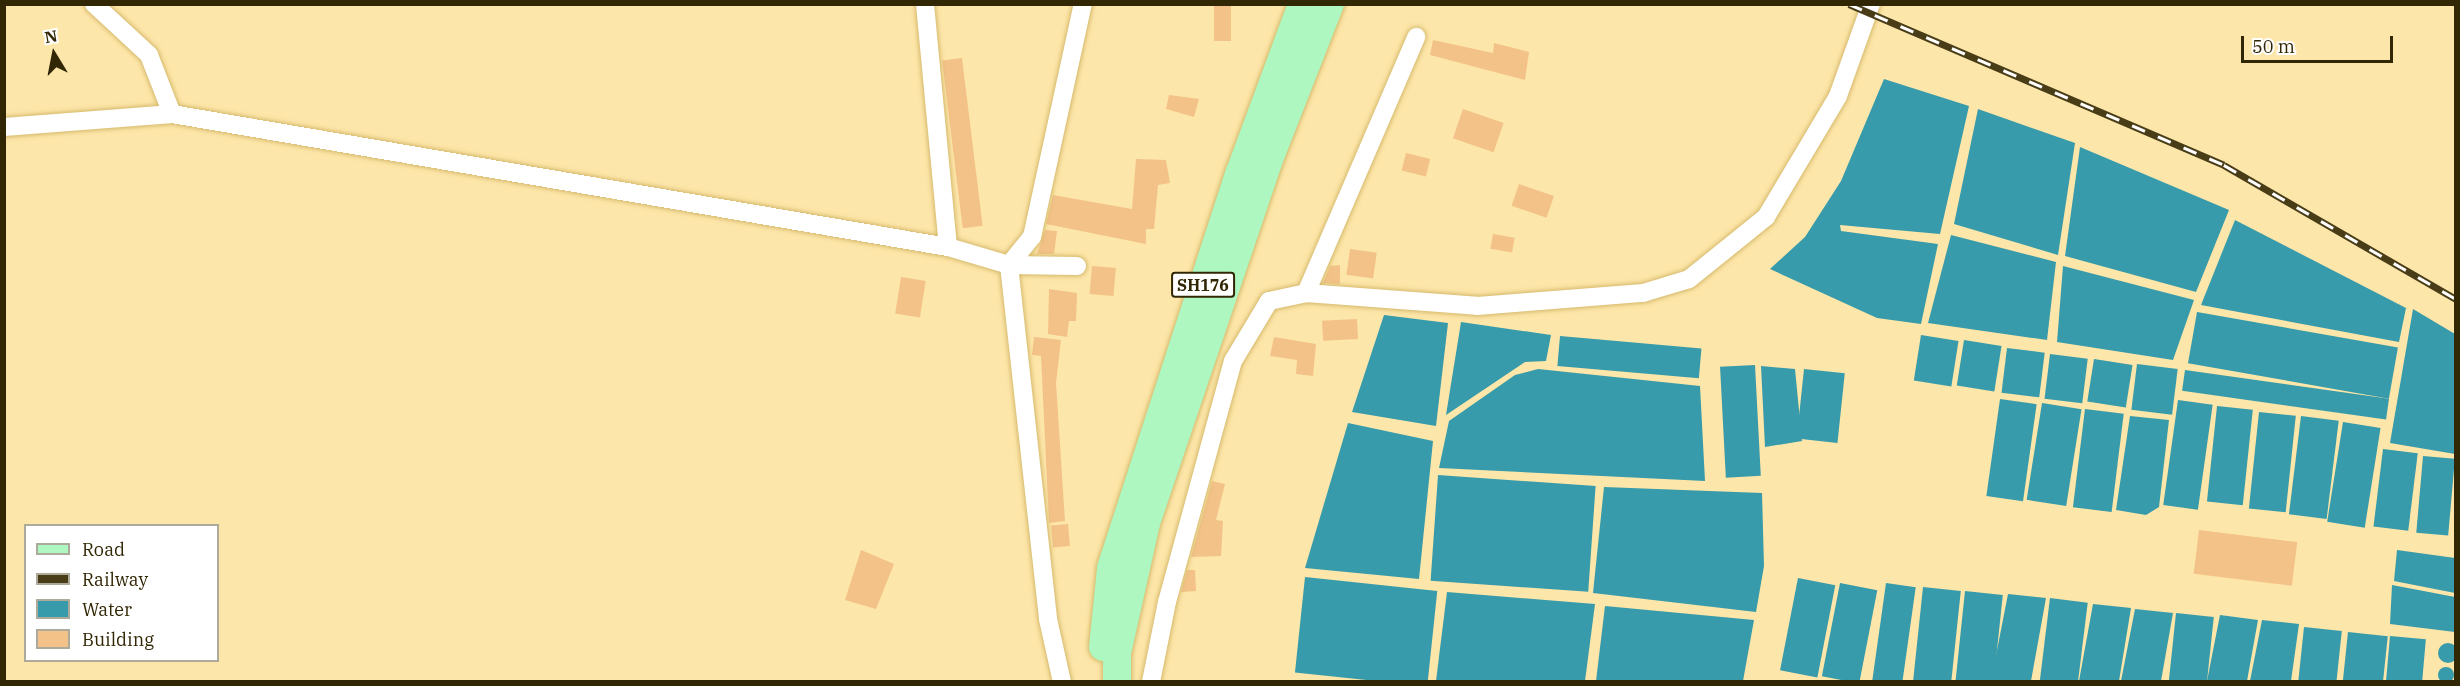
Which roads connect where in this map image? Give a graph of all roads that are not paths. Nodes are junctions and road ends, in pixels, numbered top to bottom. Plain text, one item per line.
1 (94, 4) edge
2 (925, 4) edge
3 (1083, 4) edge
4 (1302, 4) edge
5 (1330, 4) edge
6 (1871, 4) edge
7 (1416, 37) dead end
8 (172, 114) junction
9 (4, 127) edge
10 (948, 247) junction
11 (1009, 265) junction
12 (1077, 266) dead end
13 (1306, 293) junction
14 (1062, 681) edge
15 (1099, 681) edge
16 (1117, 681) edge
17 (1151, 681) edge

1 - 8 street
2 - 10 street
3 - 11 street
4 - 15 main road, SH176
5 - 16 main road
6 - 13 street
7 - 13 street
8 - 9 street
8 - 10 street
10 - 11 street
11 - 12 street
11 - 14 street
13 - 17 street

